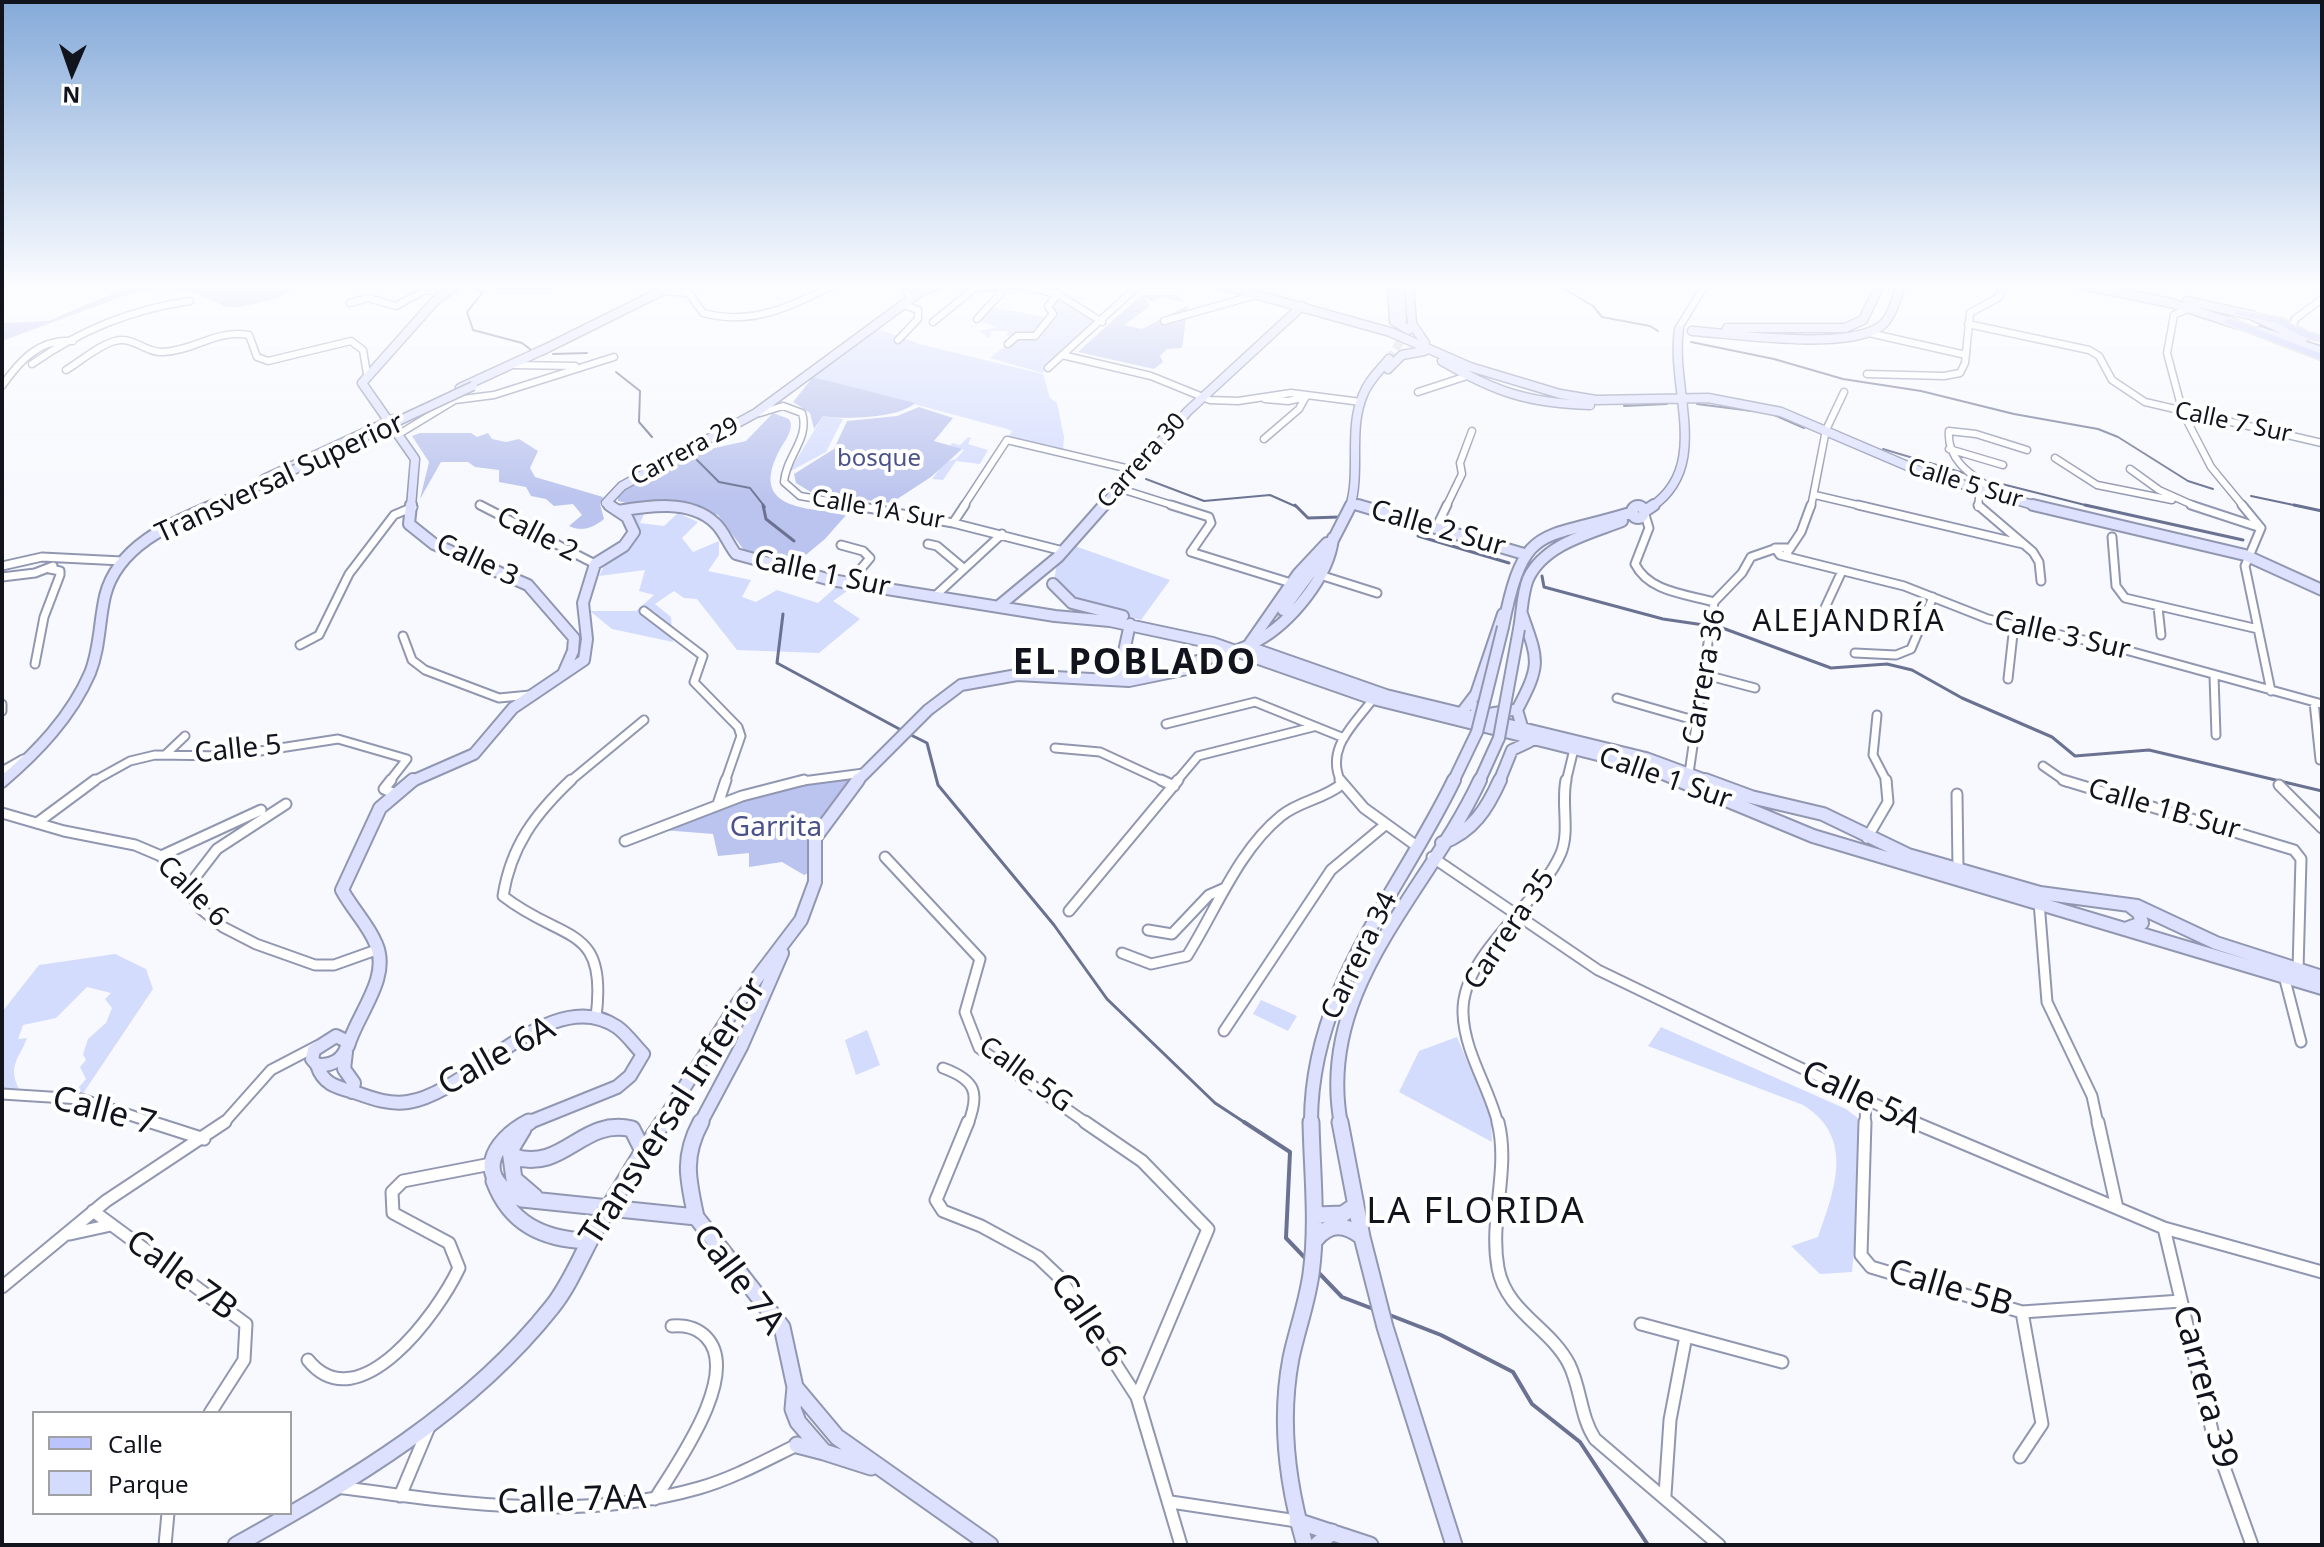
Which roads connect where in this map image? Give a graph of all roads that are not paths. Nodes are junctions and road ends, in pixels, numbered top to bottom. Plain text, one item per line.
1 (27, 357) edge
2 (43, 357) edge
3 (88, 357) edge
4 (258, 357) edge
5 (284, 357) edge
6 (365, 357) edge
7 (383, 357) edge
8 (527, 357) edge
9 (529, 357) edge
10 (613, 357) edge
11 (613, 357) edge
12 (826, 357) edge
13 (1060, 357) edge
14 (1071, 357) edge
15 (1244, 357) edge
16 (1399, 357) tunnel mouth
17 (1438, 357) edge
18 (1448, 357) edge
19 (1678, 357) edge
20 (1966, 357) edge
21 (2098, 357) edge
22 (2168, 357) edge
23 (1389, 359) tunnel mouth
24 (32, 364) dead end
25 (514, 365) junction
26 (1048, 368) dead end
27 (66, 370) dead end
28 (367, 374) junction
29 (1867, 374) dead end
30 (1467, 376) junction
31 (1507, 379) junction
32 (1679, 382) junction
33 (2, 386) edge
34 (1537, 388) junction
35 (1489, 390) junction
36 (1418, 392) dead end
37 (1844, 392) dead end
38 (1307, 396) junction
39 (1201, 398) junction
40 (1673, 399) junction
41 (1683, 399) junction
42 (1607, 400) junction
43 (1526, 402) junction
44 (1360, 405) junction
45 (1681, 411) junction
46 (436, 412) junction
47 (2183, 413) junction
48 (400, 416) junction
49 (746, 419) junction
50 (389, 420) junction
51 (425, 420) junction
52 (1825, 430) junction
53 (1472, 431) dead end
54 (400, 435) junction
55 (1264, 439) dead end
56 (2322, 443) edge
57 (1949, 449) junction
58 (2027, 450) dead end
59 (2055, 458) dead end
60 (2003, 465) dead end
61 (2130, 469) dead end
62 (1134, 470) junction
63 (1118, 488) junction
64 (1980, 489) junction
65 (1815, 495) junction
66 (2002, 496) junction
67 (233, 498) junction
68 (2180, 502) junction
69 (1351, 503) junction
70 (480, 505) dead end
71 (413, 507) junction
72 (618, 511) junction
73 (1642, 513) junction
74 (953, 523) junction
75 (1436, 528) junction
76 (2261, 528) junction
77 (1002, 534) junction
78 (2112, 537) dead end
79 (1333, 538) junction
80 (928, 544) dead end
81 (2023, 544) junction
82 (841, 545) dead end
83 (1783, 551) junction
84 (1061, 554) junction
85 (1524, 554) junction
86 (2245, 555) junction
87 (122, 561) junction
88 (595, 564) junction
89 (2, 566) edge
90 (962, 567) junction
91 (1842, 571) junction
92 (1320, 575) junction
93 (2, 577) edge
94 (1033, 581) junction
95 (2041, 581) dead end
96 (849, 583) junction
97 (1291, 583) junction
98 (1053, 584) junction
99 (2322, 590) edge
100 (1018, 593) junction
101 (1377, 593) dead end
102 (935, 596) junction
103 (1933, 597) junction
104 (1714, 602) junction
105 (1072, 603) junction
106 (1000, 605) junction
107 (2158, 607) junction
108 (1283, 610) tunnel mouth
109 (1506, 610) junction
110 (644, 611) dead end
111 (1024, 611) junction
112 (1522, 613) junction
113 (1065, 617) junction
114 (1130, 624) junction
115 (1817, 625) dead end
116 (2014, 625) junction
117 (2258, 629) junction
118 (2161, 635) dead end
119 (403, 636) dead end
120 (300, 645) dead end
121 (1242, 648) junction
122 (1855, 653) dead end
123 (570, 657) junction
124 (584, 660) junction
125 (35, 664) dead end
126 (1202, 666) dead end
127 (1119, 674) junction
128 (1702, 674) junction
129 (2214, 676) junction
130 (561, 678) junction
131 (1060, 678) junction
132 (2008, 679) dead end
133 (1755, 688) dead end
134 (2271, 691) junction
135 (535, 695) junction
136 (499, 698) junction
137 (1617, 698) dead end
138 (1373, 699) junction
139 (2318, 703) edge
140 (2, 704) edge
141 (1472, 704) junction
142 (1518, 708) junction
143 (2, 711) edge
144 (1460, 715) junction
145 (1877, 715) dead end
146 (505, 716) junction
147 (644, 720) dead end
148 (1697, 721) junction
149 (1166, 724) dead end
150 (1313, 727) junction
151 (1523, 730) junction
152 (2216, 735) dead end
153 (185, 736) dead end
154 (1344, 738) junction
155 (1540, 742) junction
156 (1055, 748) dead end
157 (1574, 749) junction
158 (35, 752) junction
159 (164, 755) junction
160 (2320, 760) edge
161 (2043, 766) dead end
162 (867, 770) junction
163 (2, 771) edge
164 (1689, 773) junction
165 (424, 775) junction
166 (2, 781) edge
167 (1342, 784) junction
168 (2279, 785) dead end
169 (1174, 786) junction
170 (393, 793) junction
171 (1957, 794) dead end
172 (286, 804) dead end
173 (718, 804) junction
174 (261, 810) dead end
175 (378, 812) junction
176 (2, 813) edge
177 (1823, 814) junction
178 (37, 823) junction
179 (1385, 825) junction
180 (2322, 828) edge
181 (1813, 836) junction
182 (1867, 838) junction
183 (625, 841) dead end
184 (1441, 843) junction
185 (1418, 847) junction
186 (161, 856) junction
187 (1432, 856) junction
188 (885, 857) dead end
189 (1958, 869) junction
190 (187, 888) junction
191 (1225, 888) junction
192 (2039, 902) junction
193 (2126, 904) junction
194 (1069, 911) dead end
195 (1515, 915) junction
196 (2126, 928) junction
197 (1148, 930) dead end
198 (379, 949) junction
199 (783, 950) junction
200 (1122, 953) dead end
201 (2298, 970) junction
202 (2284, 976) junction
203 (2322, 977) edge
204 (2322, 988) edge
205 (596, 1017) junction
206 (355, 1019) junction
207 (1224, 1031) dead end
208 (330, 1038) junction
209 (2301, 1042) dead end
210 (347, 1049) junction
211 (311, 1055) junction
212 (943, 1068) dead end
213 (352, 1092) junction
214 (2, 1094) edge
215 (1866, 1102) junction
216 (536, 1118) junction
217 (204, 1139) junction
218 (511, 1149) junction
219 (641, 1153) junction
220 (492, 1168) junction
221 (510, 1170) junction
222 (551, 1202) junction
223 (1356, 1205) junction
224 (2117, 1208) junction
225 (93, 1211) junction
226 (1316, 1215) junction
227 (696, 1217) junction
228 (111, 1225) junction
229 (2164, 1228) junction
230 (62, 1237) junction
231 (1362, 1237) junction
232 (587, 1241) junction
233 (1315, 1244) junction
234 (2322, 1272) edge
235 (2, 1287) edge
236 (2181, 1301) junction
237 (2022, 1312) junction
238 (1641, 1324) dead end
239 (672, 1326) dead end
240 (1686, 1336) junction
241 (308, 1360) dead end
242 (1782, 1362) dead end
243 (1137, 1397) junction
244 (211, 1411) edge
245 (430, 1425) junction
246 (811, 1438) junction
247 (2020, 1457) dead end
248 (871, 1467) junction
249 (336, 1487) junction
250 (1665, 1495) junction
251 (400, 1496) junction
252 (654, 1499) junction
253 (1171, 1502) junction
254 (292, 1513) edge
255 (168, 1515) edge
256 (288, 1515) edge
257 (1297, 1521) junction
258 (1332, 1532) junction
259 (165, 1545) edge
260 (236, 1545) edge
261 (990, 1545) edge
262 (1181, 1545) edge
263 (1305, 1545) edge
264 (1317, 1545) edge
265 (1370, 1545) edge
266 (1454, 1545) edge
267 (1719, 1545) edge
268 (2252, 1545) edge

1 - 33 street
2 - 24 street
3 - 27 street
4 - 5 street
6 - 28 street
7 - 28 street
8 - 48 street
9 - 25 street, Transversal Superior
10 - 46 street
11 - 25 street
12 - 49 street, Carrera 29
13 - 26 street
14 - 39 street
15 - 39 street, Carrera 30
16 - 44 street
17 - 30 street, Calle 5 Sur
18 - 31 street, Calle 5 Sur
19 - 32 street
20 - 29 street
21 - 47 street, Calle 7 Sur
22 - 47 street
23 - 44 street
25 - 67 street, Transversal Superior, bridge
28 - 50 street
30 - 35 street, Calle 5 Sur
30 - 36 street
31 - 34 street, Calle 5 Sur
31 - 35 street
32 - 40 street
32 - 41 street
34 - 42 street, Calle 5 Sur
34 - 43 street
35 - 43 street, Calle 5 Sur
37 - 52 street
38 - 39 street
38 - 44 street
38 - 55 street
39 - 62 street, Carrera 30
40 - 41 street, Calle 5 Sur
40 - 42 street, Calle 5 Sur
40 - 45 street
41 - 45 street
41 - 52 street, Calle 5 Sur
42 - 43 street, Calle 5 Sur
44 - 69 street
45 - 73 street
46 - 51 street
46 - 54 street
47 - 56 street, Calle 7 Sur
47 - 76 street
48 - 50 street
48 - 51 street
49 - 72 street, Carrera 29
49 - 74 street, Calle 1A Sur
50 - 54 street
50 - 67 street
51 - 54 street
52 - 64 street, Calle 5 Sur
52 - 65 street
53 - 75 street
54 - 71 street, Calle 3
57 - 58 street
57 - 60 street
57 - 66 street
59 - 68 street
61 - 68 street
62 - 63 street, Carrera 30
62 - 74 street
63 - 84 street, Carrera 30
63 - 97 street
64 - 66 street, Calle 5 Sur
64 - 81 street
65 - 81 street
65 - 83 street
66 - 86 street, Calle 5 Sur
67 - 87 street, Transversal Superior
68 - 76 street
69 - 75 street, Calle 2 Sur
69 - 79 street
70 - 88 street, Calle 2
71 - 120 street
71 - 123 street, Calle 3
72 - 88 street, Carrera 29
72 - 96 street, Calle 1 Sur
73 - 85 street
73 - 104 street
73 - 112 street, Carrera 34
74 - 77 street, Calle 1A Sur
75 - 85 street, Calle 2 Sur
76 - 86 street
77 - 84 street, Calle 1A Sur
77 - 90 street
78 - 107 street
79 - 92 street, Transversal Inferior
79 - 97 street
79 - 108 street
80 - 90 street
81 - 95 street
82 - 96 street
83 - 91 street, Calle 3 Sur
83 - 104 street, Carrera 36
84 - 94 street, Carrera 30
84 - 98 street
85 - 109 street, Carrera 34
86 - 99 street, Calle 5 Sur
86 - 117 street
87 - 89 street
87 - 158 street
88 - 124 street
90 - 102 street
91 - 103 street, Calle 3 Sur
91 - 115 street
92 - 101 street
92 - 121 street, Transversal Inferior
93 - 125 street
94 - 98 street
94 - 100 street
96 - 102 street, Calle 1 Sur
97 - 121 street
98 - 105 street
100 - 106 street
100 - 111 street
102 - 106 street, Calle 1 Sur
103 - 116 street, Calle 3 Sur
103 - 122 street
104 - 128 street, Carrera 36
105 - 113 street
105 - 121 street, Calle 1 Sur
106 - 111 street, Calle 1 Sur
107 - 117 street
107 - 118 street
109 - 141 street
109 - 185 street, Carrera 34, bridge
110 - 173 street
111 - 113 street, Calle 1 Sur
112 - 142 street
112 - 184 street, Carrera 34, bridge
113 - 114 street, Calle 1 Sur
114 - 121 street, Calle 1 Sur
114 - 127 street
116 - 129 street, Calle 3 Sur
116 - 132 street
117 - 134 street
119 - 136 street
121 - 127 street, Transversal Inferior
121 - 138 street, Calle 1 Sur
121 - 144 street, Calle 1 Sur
123 - 124 street
123 - 130 street
124 - 130 street
126 - 131 street, Transversal Inferior
127 - 131 street, Transversal Inferior
128 - 133 street
128 - 148 street, Carrera 36
129 - 134 street, Calle 3 Sur
129 - 152 street
130 - 135 street
131 - 162 street, Transversal Inferior
134 - 139 street, Calle 3 Sur
135 - 136 street
135 - 146 street
136 - 146 street
137 - 148 street
138 - 154 street
138 - 155 street, Calle 1 Sur
139 - 160 street
140 - 143 street
141 - 142 street
141 - 144 street
142 - 151 street
144 - 151 street, Calle 1 Sur
145 - 182 street
146 - 165 street
147 - 205 street
148 - 164 street, Carrera 36
149 - 150 street
150 - 154 street
150 - 169 street
151 - 164 street, Calle 1 Sur
153 - 159 street
154 - 167 street
155 - 157 street, Calle 1 Sur
155 - 184 street
156 - 169 street
157 - 181 street, Calle 1 Sur
157 - 195 street, Carrera 35
158 - 163 street
158 - 166 street
159 - 170 street, Calle 5
159 - 178 street, Calle 5
161 - 201 street, Calle 1B Sur
162 - 173 street
162 - 199 street, Transversal Inferior
164 - 177 street, Calle 1 Sur
165 - 170 street
165 - 175 street
167 - 179 street
167 - 191 street
168 - 180 street
169 - 194 street
170 - 175 street
171 - 189 street
172 - 190 street
173 - 183 street
174 - 186 street
175 - 198 street
176 - 178 street, Calle 6
177 - 181 street
177 - 182 street, Calle 1 Sur
178 - 186 street, Calle 6
179 - 185 street
179 - 207 street
181 - 192 street, Calle 1 Sur
182 - 189 street, Calle 1 Sur
184 - 187 street, Carrera 34
185 - 226 street, Carrera 34
186 - 190 street, Calle 6
187 - 195 street, Calle 5A
187 - 223 street, Carrera 34
188 - 243 street, Calle 5G
189 - 193 street, Calle 1 Sur
190 - 198 street, Calle 6
191 - 197 street
191 - 200 street
192 - 196 street, Calle 1 Sur
192 - 224 street
193 - 196 street
193 - 201 street, Calle 1 Sur
195 - 215 street, Calle 5A
195 - 250 street, Carrera 35
196 - 202 street, Calle 1 Sur
198 - 206 street
199 - 219 street, Transversal Inferior
199 - 227 street
201 - 203 street, Calle 1 Sur
202 - 204 street, Calle 1 Sur
202 - 209 street
205 - 213 street, Calle 6A
205 - 216 street
206 - 208 street
206 - 210 street
208 - 210 street
208 - 211 street
210 - 211 street
210 - 213 street
211 - 213 street, Calle 6A
211 - 217 street
212 - 243 street, Calle 6
214 - 217 street, Calle 7
215 - 224 street, Calle 5A
215 - 237 street, Calle 5B
216 - 218 street
216 - 220 street
217 - 225 street
218 - 219 street
218 - 221 street
219 - 232 street, Transversal Inferior, bridge
220 - 221 street
220 - 222 street, Calle 7A
220 - 232 street
220 - 241 street
221 - 222 street, Calle 7A
222 - 227 street, Calle 7A
223 - 226 street
223 - 231 street, Carrera 34
224 - 229 street, Calle 5A
225 - 228 street, Calle 7B
225 - 230 street
226 - 233 street, Carrera 34
227 - 246 street, Calle 7A
228 - 230 street, Calle 7B
228 - 244 street, Calle 7B
229 - 234 street, Calle 5A
229 - 236 street, Carrera 39
230 - 235 street
231 - 233 street
231 - 266 street
232 - 245 street, Transversal Inferior
233 - 257 street, Carrera 34
236 - 237 street, Calle 5B
236 - 268 street, Carrera 39
237 - 247 street
238 - 240 street
239 - 252 street
240 - 242 street
240 - 250 street
243 - 253 street, Calle 6
245 - 249 street, Transversal Inferior
245 - 251 street
246 - 248 street, Calle 7A
246 - 248 street, Calle 7A
246 - 252 street, Calle 7AA
248 - 261 street, Calle 7A
249 - 251 street, Calle 7AA
249 - 254 street, Transversal Inferior
250 - 267 street, Carrera 35
251 - 252 street, Calle 7AA
253 - 257 street
253 - 262 street, Calle 6
255 - 259 street
256 - 260 street, Transversal Inferior
257 - 258 street
257 - 263 street, Carrera 34
258 - 264 street
258 - 265 street

